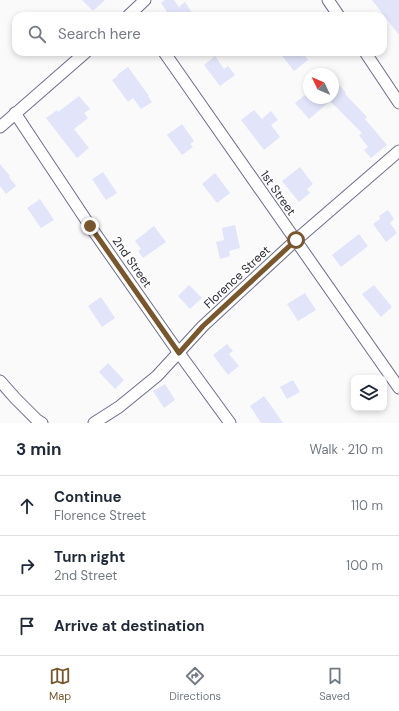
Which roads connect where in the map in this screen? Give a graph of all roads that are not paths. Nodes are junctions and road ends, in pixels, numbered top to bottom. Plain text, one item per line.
1 (145, 0) edge
2 (328, 0) edge
3 (135, 12) edge
4 (336, 12) edge
5 (81, 56) edge
6 (167, 56) edge
7 (368, 56) edge
8 (399, 103) edge
9 (16, 113) junction
10 (0, 127) edge
11 (399, 151) edge
12 (296, 240) junction
13 (179, 353) junction
14 (0, 381) edge
15 (399, 388) edge
16 (42, 423) edge
17 (94, 423) edge
18 (230, 423) edge

1 - 3 street
2 - 4 street
5 - 9 street
6 - 12 street, 1st Street
7 - 8 street
9 - 10 street
9 - 13 street, 2nd Street
11 - 12 street, Florence Street
12 - 13 street, Florence Street
12 - 15 street, 1st Street
13 - 17 street, Florence Street
13 - 18 street, 2nd Street
14 - 16 street

